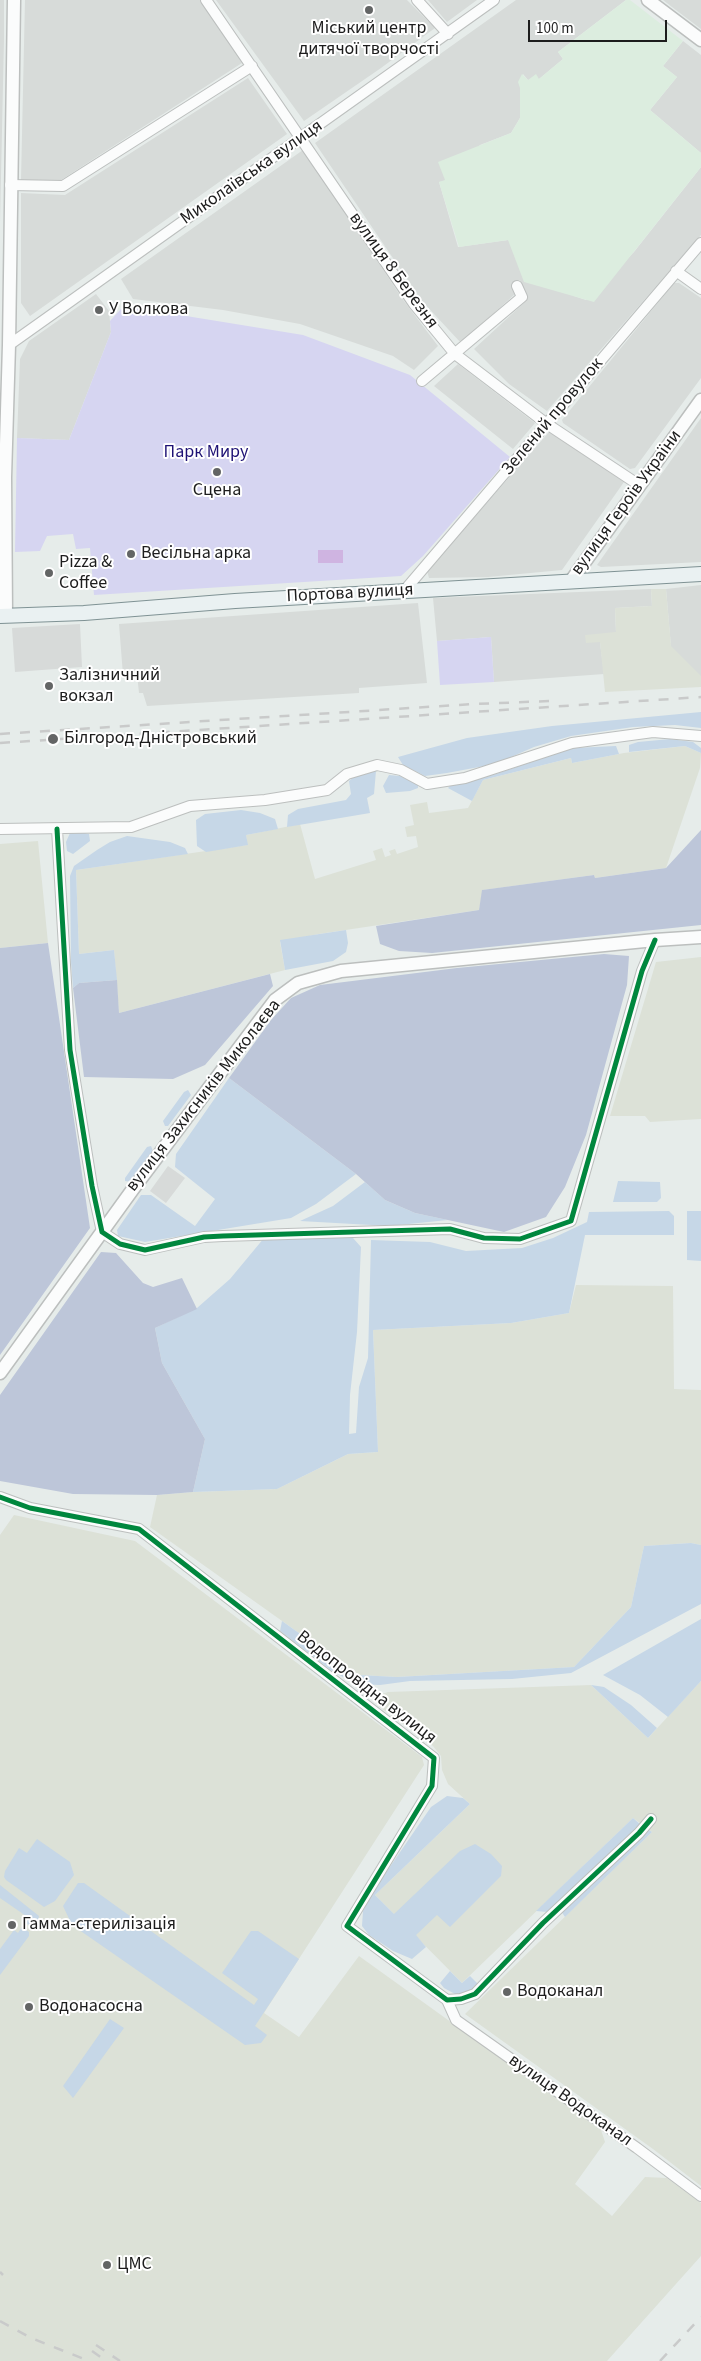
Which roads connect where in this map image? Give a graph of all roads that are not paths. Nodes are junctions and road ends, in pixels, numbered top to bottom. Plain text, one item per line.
1 (14, 0) edge
2 (206, 0) edge
3 (417, 0) edge
4 (494, 0) edge
5 (648, 0) edge
6 (448, 34) junction
7 (701, 40) edge
8 (252, 66) junction
9 (300, 138) junction
10 (10, 185) junction
11 (701, 243) edge
12 (676, 271) junction
13 (518, 286) dead end
14 (701, 289) edge
15 (10, 345) junction
16 (455, 354) junction
17 (422, 381) dead end
18 (701, 400) edge
19 (547, 424) junction
20 (639, 485) junction
21 (701, 574) edge
22 (571, 581) junction
23 (404, 591) junction
24 (3, 616) edge
25 (701, 736) edge
26 (56, 829) junction
27 (0, 830) edge
28 (701, 937) edge
29 (655, 940) junction
30 (102, 1232) junction
31 (0, 1373) edge
32 (0, 1497) edge
33 (651, 1818) dead end
34 (447, 2000) junction
35 (701, 2196) edge

1 - 10 street
2 - 8 street, вулиця 8 Березня
3 - 6 street
4 - 6 street, Миколаївська вулиця
5 - 7 street
6 - 9 street, Миколаївська вулиця
8 - 9 street, вулиця 8 Березня
8 - 10 street
9 - 15 street, Миколаївська вулиця
9 - 16 street, вулиця 8 Березня
10 - 15 street
11 - 12 street, Зелений провулок
12 - 14 street
12 - 19 street, Зелений провулок
13 - 16 street
15 - 24 street
16 - 17 street
16 - 19 street, вулиця 8 Березня
18 - 20 street, вулиця Героїв України
19 - 20 street, вулиця 8 Березня
19 - 23 street, Зелений провулок
20 - 22 street, вулиця Героїв України
21 - 22 main road, Портова вулиця
22 - 23 main road, Портова вулиця
23 - 24 main road, Портова вулиця
25 - 26 street
26 - 27 street
26 - 30 street
28 - 29 street, вулиця Захисників Миколаєва
29 - 30 street, вулиця Захисників Миколаєва
29 - 30 street
30 - 31 street, вулиця Захисників Миколаєва
32 - 34 street, Водопровідна вулиця
33 - 34 street
34 - 35 street, вулиця Водоканал

